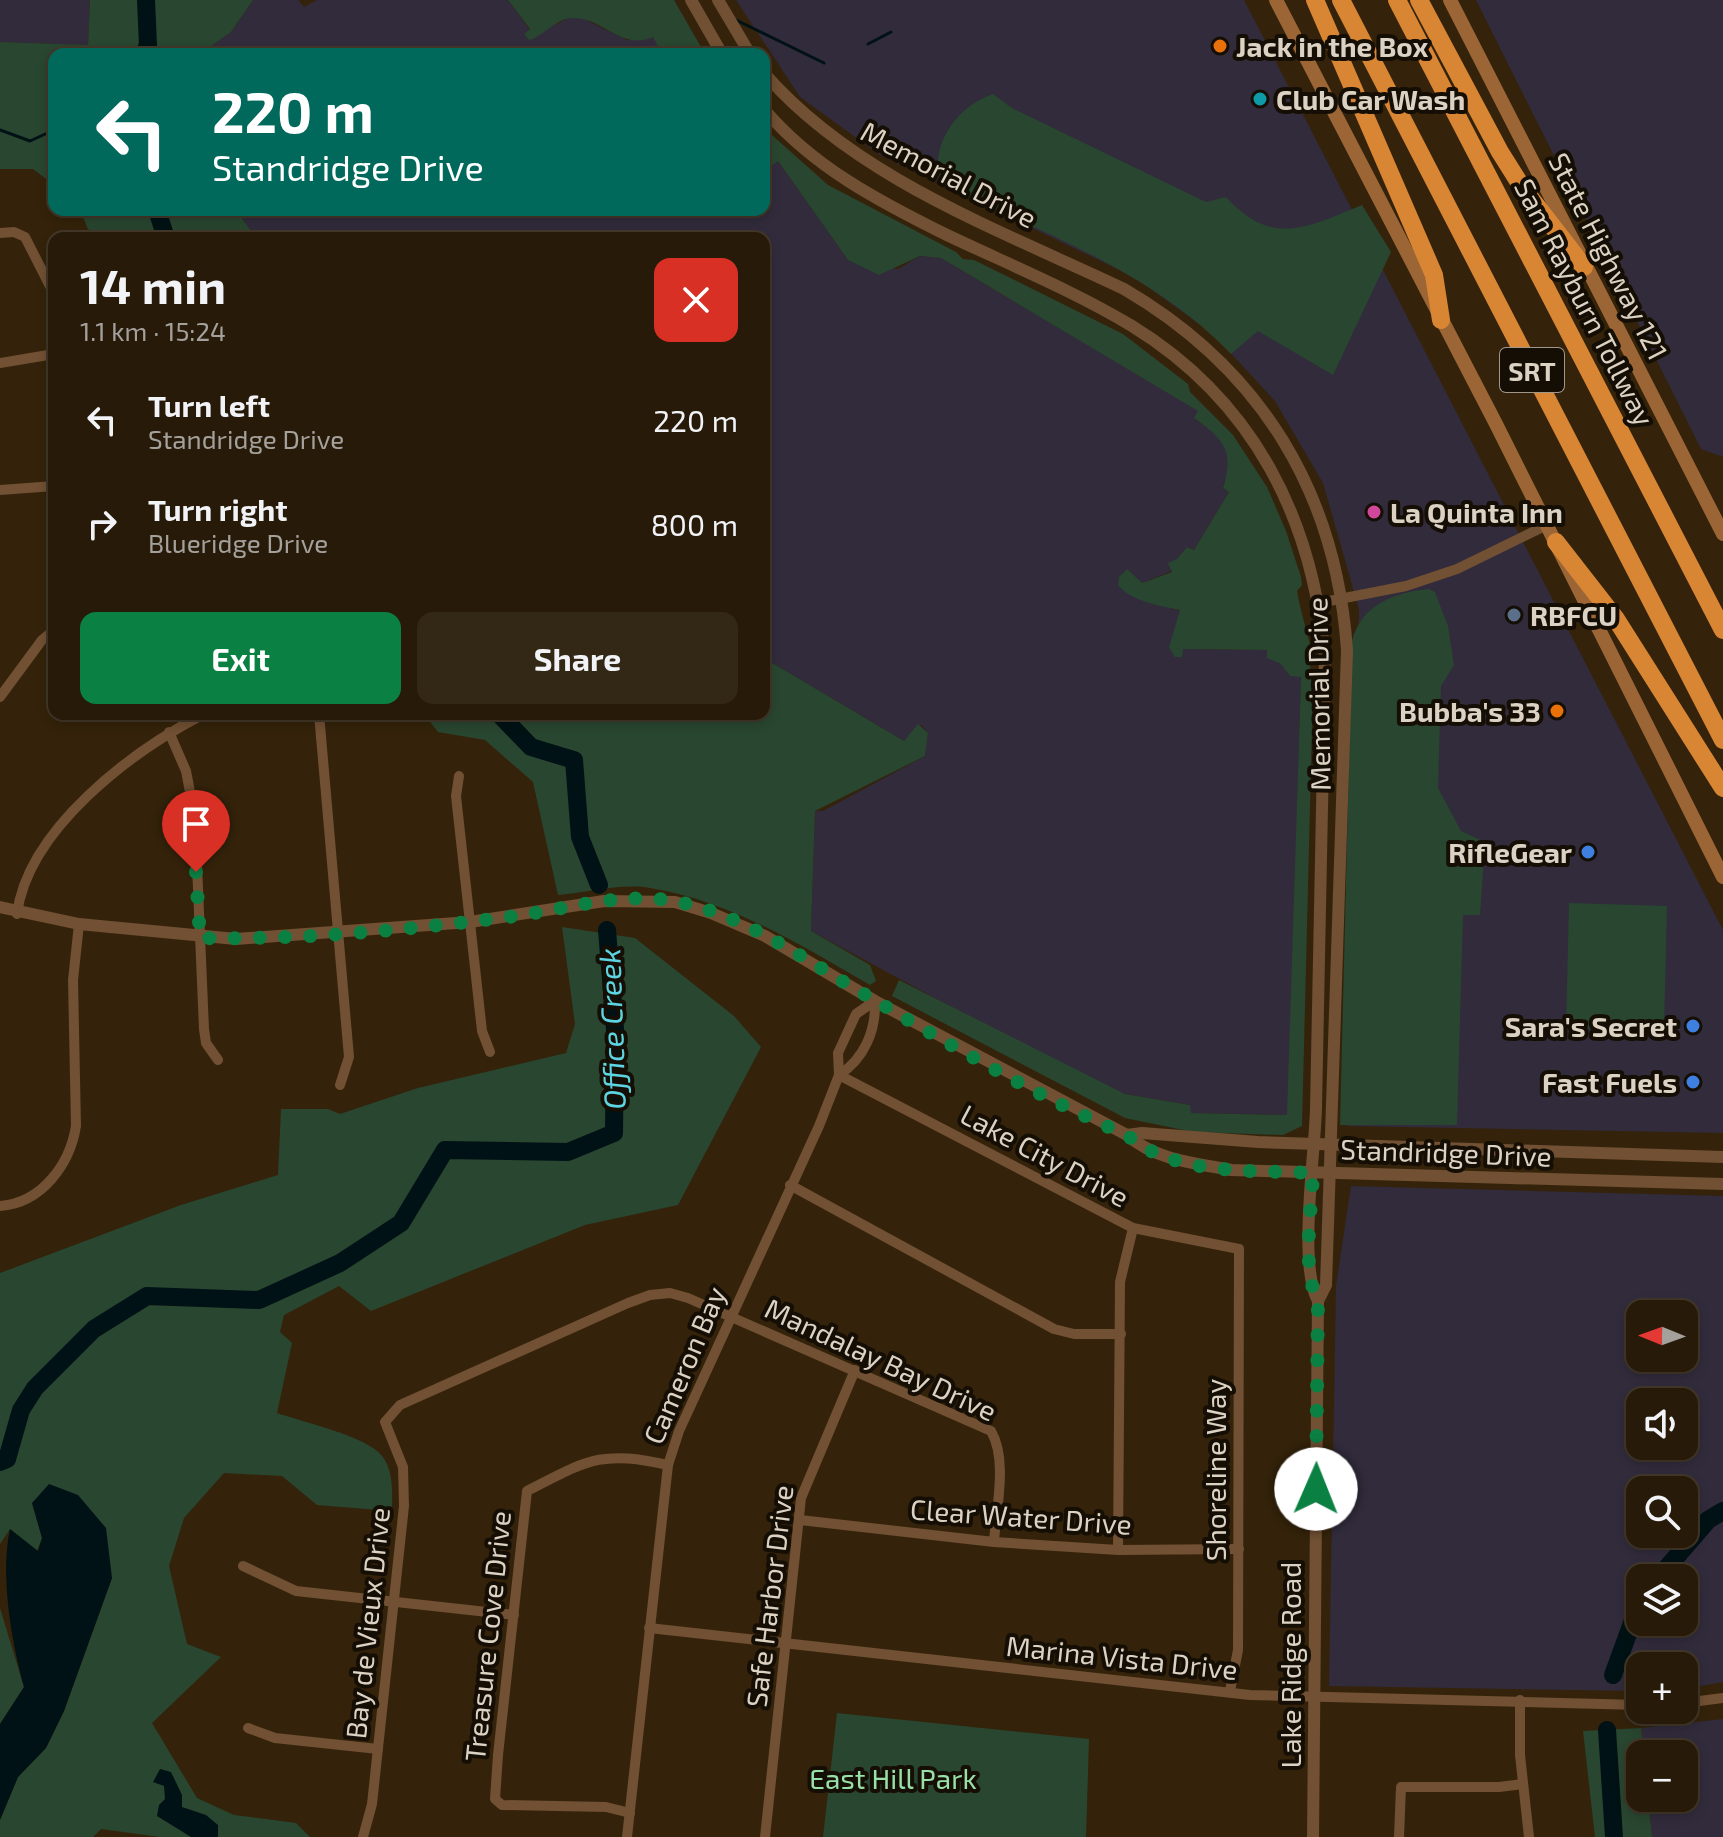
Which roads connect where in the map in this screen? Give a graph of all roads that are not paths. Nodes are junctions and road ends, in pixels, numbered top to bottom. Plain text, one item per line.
1 (691, 0) edge
2 (718, 0) edge
3 (1276, 0) edge
4 (1315, 0) edge
5 (1341, 0) edge
6 (1397, 0) edge
7 (1419, 0) edge
8 (1450, 0) edge
9 (719, 48) edge
10 (746, 48) edge
11 (770, 80) edge
12 (770, 115) edge
13 (912, 186) junction
14 (899, 211) junction
15 (0, 233) edge
16 (1584, 267) junction
17 (48, 282) edge
18 (1441, 320) junction
19 (48, 355) edge
20 (0, 363) edge
21 (48, 486) edge
22 (0, 490) edge
23 (1547, 525) junction
24 (1723, 534) edge
25 (1556, 542) junction
26 (1344, 599) junction
27 (1319, 603) junction
28 (1723, 630) edge
29 (48, 635) edge
30 (0, 697) edge
31 (192, 720) edge
32 (320, 720) edge
33 (169, 732) junction
34 (1723, 740) edge
35 (459, 776) dead end
36 (1723, 788) edge
37 (1723, 877) edge
38 (0, 907) edge
39 (17, 914) junction
40 (470, 922) junction
41 (79, 924) junction
42 (340, 933) junction
43 (200, 938) junction
44 (875, 1001) junction
45 (490, 1052) dead end
46 (218, 1060) dead end
47 (839, 1075) junction
48 (340, 1085) dead end
49 (1127, 1135) junction
50 (1315, 1143) junction
51 (1333, 1143) junction
52 (1661, 1155) junction
53 (1723, 1157) edge
54 (1313, 1173) junction
55 (1331, 1173) junction
56 (1660, 1182) junction
57 (1723, 1184) edge
58 (790, 1185) junction
59 (0, 1206) edge
60 (1133, 1228) junction
61 (1239, 1249) joint
62 (1318, 1301) junction
63 (732, 1315) junction
64 (1121, 1334) junction
65 (855, 1370) junction
66 (386, 1416) joint
67 (668, 1465) junction
68 (800, 1520) junction
69 (994, 1542) junction
70 (1239, 1549) junction
71 (1118, 1550) junction
72 (243, 1566) dead end
73 (394, 1602) junction
74 (514, 1615) junction
75 (649, 1628) junction
76 (785, 1644) junction
77 (1230, 1691) junction
78 (1316, 1698) junction
79 (1723, 1698) edge
80 (1520, 1700) junction
81 (1698, 1701) edge
82 (1626, 1704) edge
83 (248, 1728) dead end
84 (378, 1749) junction
85 (1523, 1784) junction
86 (630, 1813) junction
87 (363, 1837) edge
88 (627, 1837) edge
89 (765, 1837) edge
90 (1313, 1837) edge
91 (1399, 1837) edge
92 (1529, 1837) edge

1 - 9 street
2 - 10 street
3 - 18 main road
4 - 18 highway
5 - 34 highway, SRT
6 - 28 highway, Sam Rayburn Tollway / SRT
7 - 16 highway
8 - 16 main road, State Highway 121
11 - 13 street, Memorial Drive
12 - 14 street, Memorial Drive
13 - 14 street
13 - 26 street, Memorial Drive
14 - 27 street, Memorial Drive
15 - 17 street
16 - 24 main road, State Highway 121
18 - 23 main road
19 - 20 street
21 - 22 street
23 - 25 main road
23 - 26 street
25 - 36 highway
25 - 37 main road
26 - 27 street
26 - 51 street, Memorial Drive
27 - 50 street, Memorial Drive
29 - 30 street
31 - 33 street
32 - 42 street
33 - 39 street
33 - 43 street
35 - 40 street
38 - 39 street, Standridge Drive
39 - 41 street, Standridge Drive
40 - 42 street, Standridge Drive
40 - 44 street, Standridge Drive
40 - 45 street
41 - 43 street, Standridge Drive
41 - 59 street
42 - 43 street, Standridge Drive
42 - 48 street
43 - 46 street
44 - 47 street, Cameron Bay
44 - 47 street, Cameron Bay
44 - 49 street, Standridge Drive
47 - 58 street, Cameron Bay
47 - 60 street, Lake City Drive
49 - 50 street, Standridge Drive
49 - 54 street, Standridge Drive
50 - 51 street, Standridge Drive
50 - 54 street, Memorial Drive
51 - 52 street, Standridge Drive
51 - 55 street, Memorial Drive
52 - 53 street, Standridge Drive
52 - 56 street
54 - 55 street, Standridge Drive
54 - 62 street, Lake Ridge Road
55 - 56 street, Standridge Drive
55 - 62 street, Lake Ridge Road
56 - 57 street, Standridge Drive
58 - 63 street, Cameron Bay
58 - 64 street
60 - 61 street, Lake City Drive
60 - 64 street
61 - 70 street, Shoreline Way
62 - 78 street, Lake Ridge Road
63 - 65 street, Mandalay Bay Drive
63 - 66 street, Mandalay Bay Drive
63 - 67 street, Cameron Bay
64 - 71 street
65 - 68 street, Safe Harbor Drive
65 - 69 street, Mandalay Bay Drive
66 - 73 street, Bay de Vieux Drive
67 - 74 street, Treasure Cove Drive
67 - 75 street, Cameron Bay
68 - 69 street, Clear Water Drive
68 - 76 street, Safe Harbor Drive
69 - 71 street, Clear Water Drive
70 - 71 street, Clear Water Drive
70 - 77 street, Shoreline Way
72 - 73 street
73 - 74 street
73 - 84 street, Bay de Vieux Drive
74 - 86 street, Treasure Cove Drive
75 - 76 street, Marina Vista Drive
75 - 86 street, Cameron Bay
76 - 77 street, Marina Vista Drive
76 - 89 street, Safe Harbor Drive
77 - 78 street, Marina Vista Drive
78 - 80 street, Marina Vista Drive
78 - 90 street, Lake Ridge Road
79 - 81 street
80 - 82 street, Marina Vista Drive
80 - 85 street
83 - 84 street
84 - 87 street, Bay de Vieux Drive
85 - 91 street
85 - 92 street
86 - 88 street, Cameron Bay

